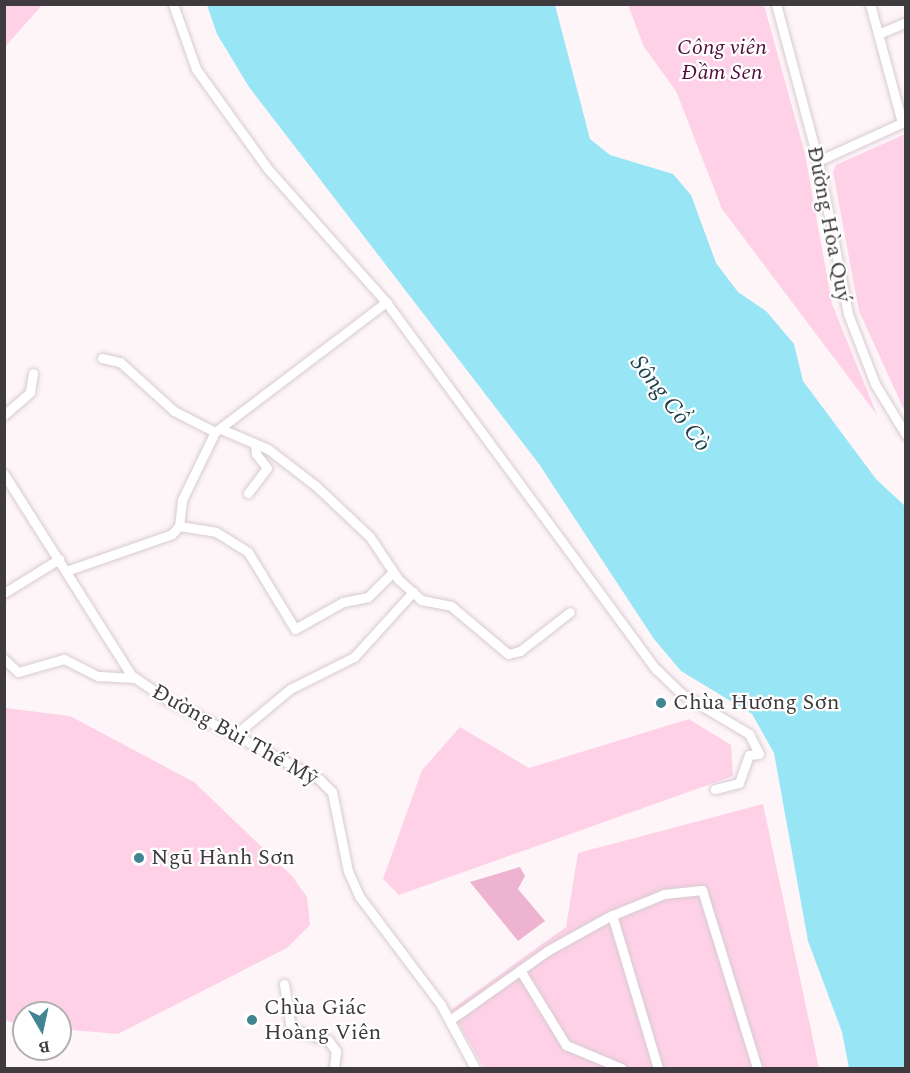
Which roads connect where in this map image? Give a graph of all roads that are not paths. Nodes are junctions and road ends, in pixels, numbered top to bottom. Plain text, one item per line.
1 (173, 4) edge
2 (776, 4) edge
3 (870, 4) edge
4 (906, 22) edge
5 (878, 34) junction
6 (904, 122) edge
7 (818, 161) junction
8 (386, 302) junction
9 (102, 358) dead end
10 (33, 373) dead end
11 (4, 415) edge
12 (218, 431) junction
13 (906, 435) edge
14 (255, 444) junction
15 (4, 474) edge
16 (248, 493) dead end
17 (179, 526) junction
18 (59, 559) junction
19 (66, 571) junction
20 (393, 572) junction
21 (412, 592) junction
22 (4, 593) edge
23 (570, 612) dead end
24 (6, 663) edge
25 (135, 678) junction
26 (236, 734) junction
27 (715, 789) dead end
28 (612, 915) junction
29 (520, 970) junction
30 (284, 984) dead end
31 (450, 1020) junction
32 (334, 1068) edge
33 (475, 1068) edge
34 (621, 1068) edge
35 (658, 1068) edge
36 (757, 1068) edge

1 - 8 street
2 - 7 street, Đường Hòa Quý
3 - 5 street
4 - 5 street
5 - 6 street
6 - 7 street
7 - 13 street, Đường Hòa Quý
8 - 12 street
8 - 27 street
9 - 12 street
10 - 11 street
12 - 14 street
12 - 17 street
14 - 16 street
14 - 20 street
15 - 18 street, Đường Bùi Thế Mỹ
17 - 19 street
17 - 20 street
18 - 19 street, Đường Bùi Thế Mỹ
18 - 22 street
19 - 25 street, Đường Bùi Thế Mỹ
20 - 21 street
21 - 23 street
21 - 26 street
24 - 25 street
25 - 26 street, Đường Bùi Thế Mỹ
26 - 31 street, Đường Bùi Thế Mỹ
28 - 29 street
28 - 35 street
28 - 36 street
29 - 31 street
29 - 34 street
30 - 32 street
31 - 33 street, Đường Bùi Thế Mỹ

